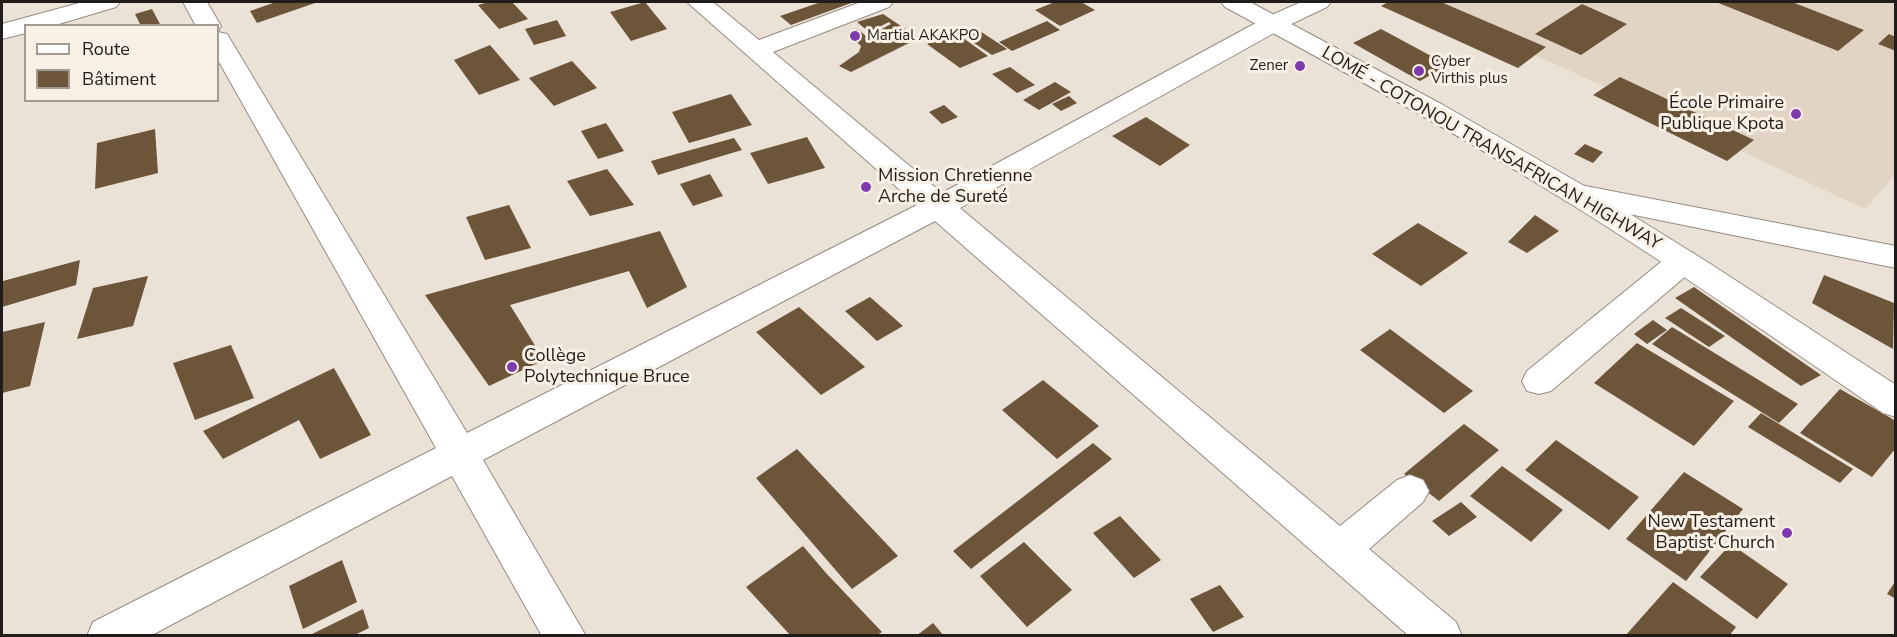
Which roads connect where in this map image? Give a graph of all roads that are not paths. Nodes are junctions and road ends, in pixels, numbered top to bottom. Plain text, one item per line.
1 (108, 2) edge
2 (195, 2) edge
3 (699, 2) edge
4 (881, 2) edge
5 (1233, 2) edge
6 (1319, 2) edge
7 (1274, 23) junction
8 (30, 24) edge
9 (208, 24) edge
10 (24, 26) edge
11 (2, 32) edge
12 (219, 41) edge
13 (756, 50) junction
14 (1575, 194) junction
15 (940, 206) junction
16 (1896, 257) edge
17 (1683, 261) junction
18 (1539, 381) dead end
19 (1896, 403) edge
20 (461, 455) junction
21 (1410, 491) dead end
22 (1341, 549) junction
23 (108, 636) edge
24 (565, 636) edge
25 (1441, 636) edge

1 - 8 main road
2 - 9 main road
3 - 13 main road
4 - 13 main road
5 - 7 main road, LOMÉ - COTONOU TRANSAFRICAN HIGHWAY
6 - 7 main road
7 - 14 main road, LOMÉ - COTONOU TRANSAFRICAN HIGHWAY
7 - 15 main road
10 - 11 main road
12 - 20 main road
13 - 15 main road
14 - 16 main road
14 - 17 main road, LOMÉ - COTONOU TRANSAFRICAN HIGHWAY
15 - 20 main road
15 - 22 main road
17 - 18 main road
17 - 19 main road, LOMÉ - COTONOU TRANSAFRICAN HIGHWAY
20 - 23 main road
20 - 24 main road
21 - 22 main road
22 - 25 main road

